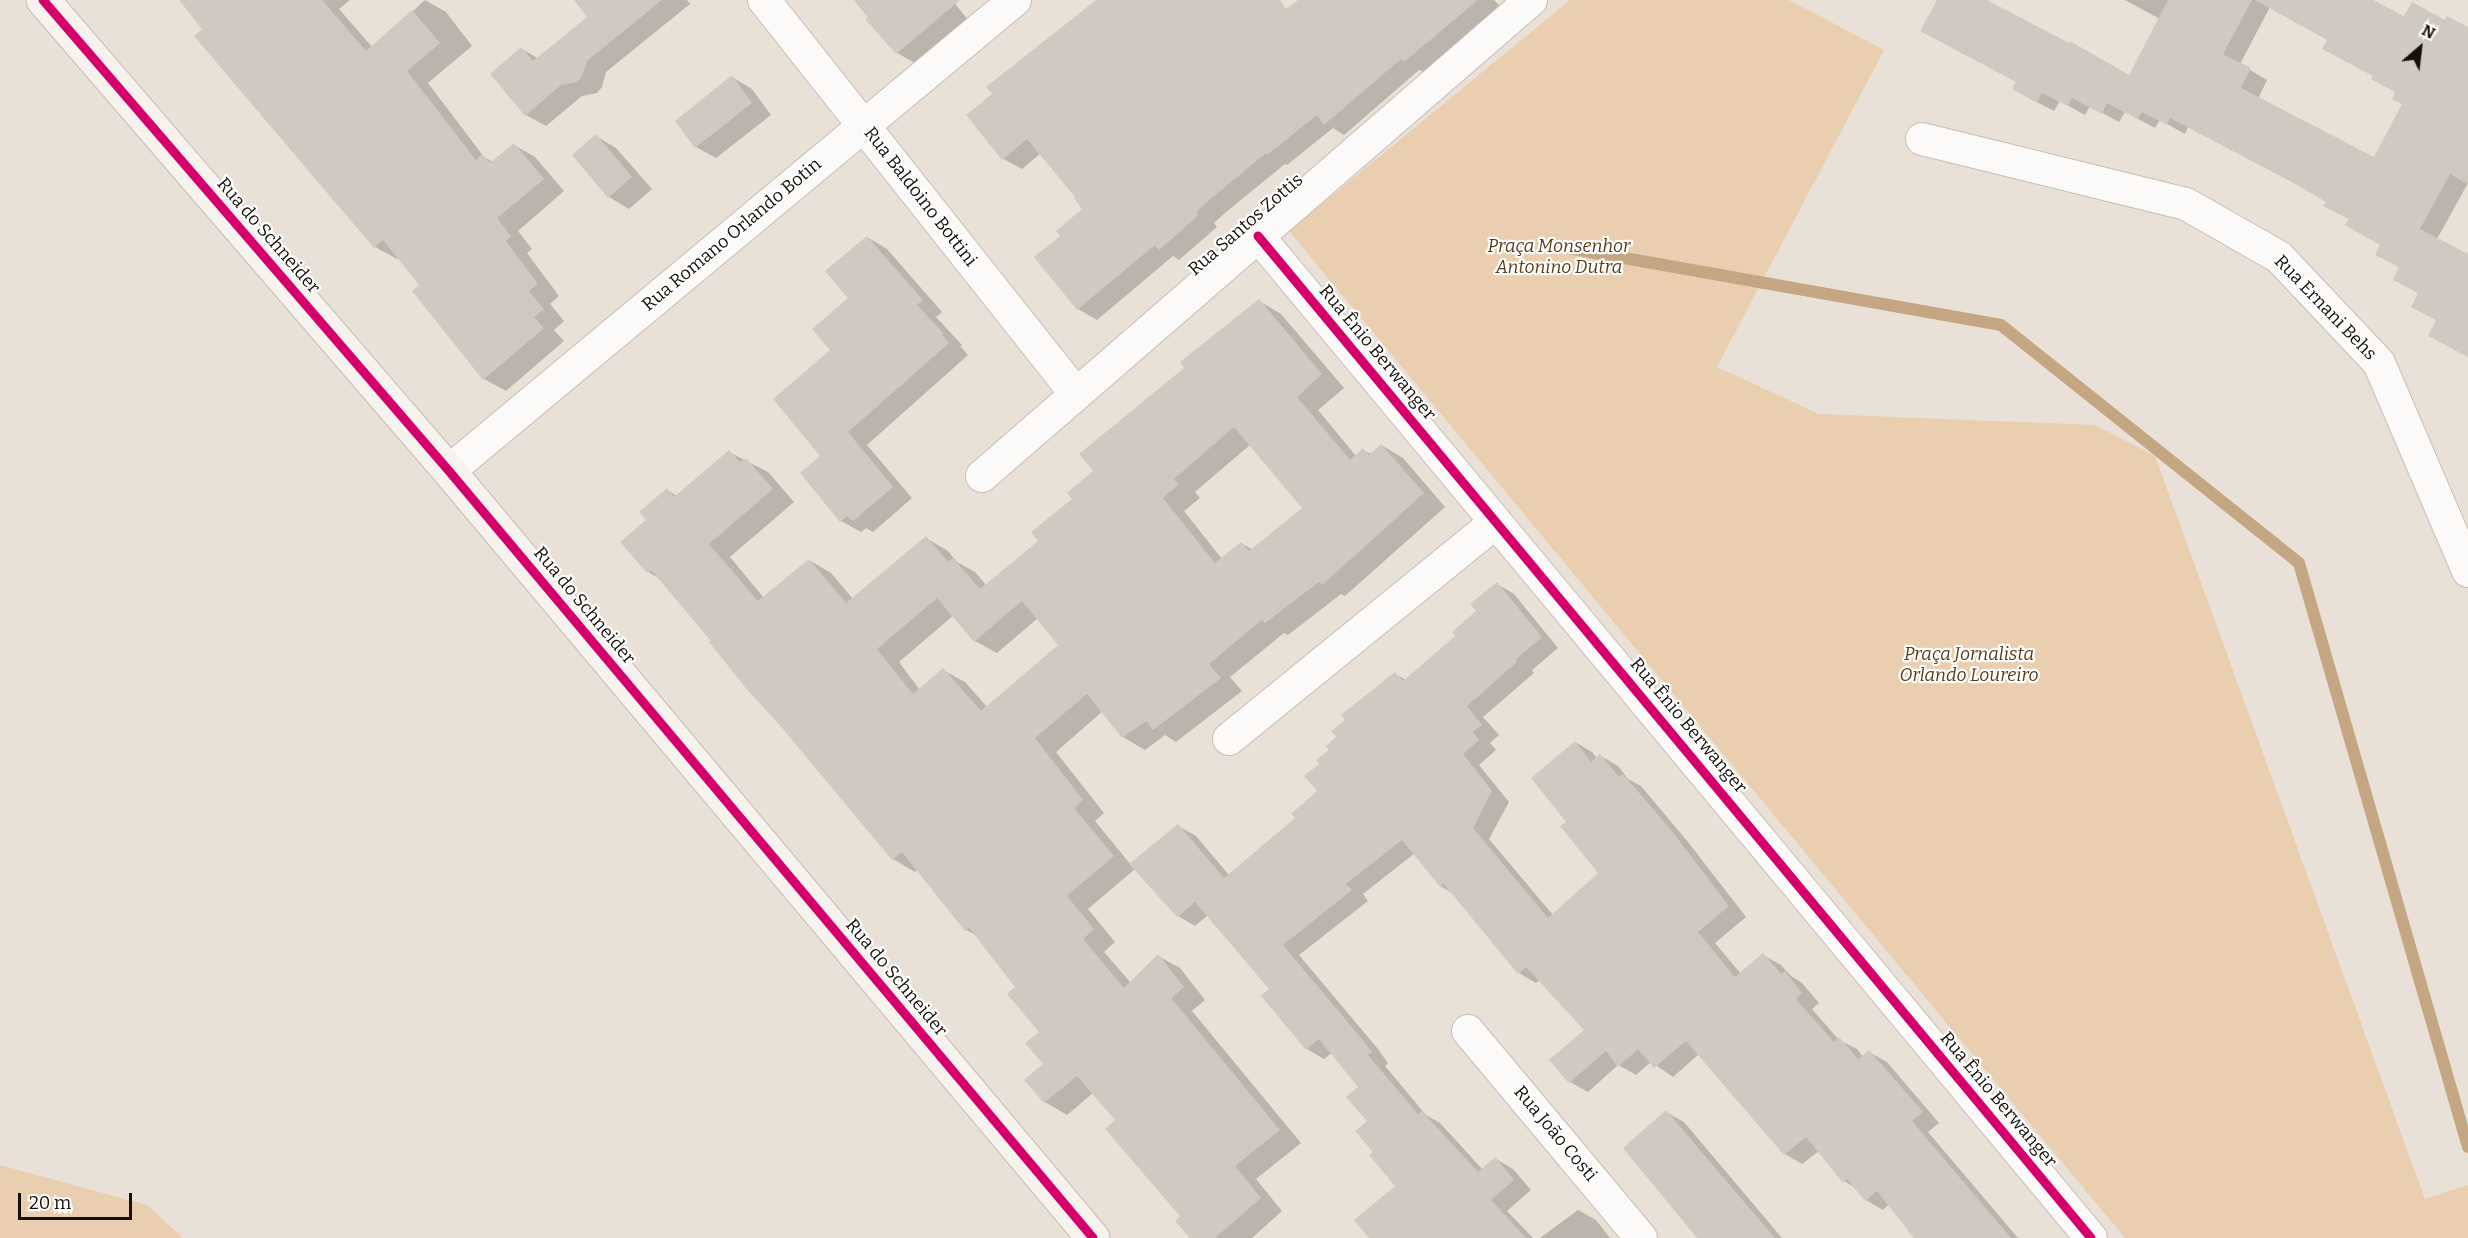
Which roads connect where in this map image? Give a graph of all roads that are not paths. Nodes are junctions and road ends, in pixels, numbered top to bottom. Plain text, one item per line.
1 (43, 0) edge
2 (764, 0) edge
3 (1015, 0) edge
4 (1532, 0) edge
5 (864, 126) junction
6 (1922, 139) dead end
7 (1258, 236) junction
8 (1076, 394) junction
9 (449, 471) junction
10 (982, 476) dead end
11 (1496, 522) junction
12 (2468, 571) edge
13 (1229, 739) dead end
14 (1468, 1031) dead end
15 (1093, 1238) edge
16 (1641, 1238) edge
17 (2091, 1238) edge

1 - 9 street, Rua do Schneider
2 - 5 street, Rua Baldoino Bottini
3 - 5 street, Rua Romano Orlando Botin
4 - 7 street, Rua Santos Zottis
5 - 8 street, Rua Baldoino Bottini
5 - 9 street, Rua Romano Orlando Botin
6 - 12 street, Rua Ernani Behs
7 - 8 street, Rua Santos Zottis
7 - 11 street, Rua Ênio Berwanger
8 - 10 street, Rua Santos Zottis
9 - 15 street, Rua do Schneider
11 - 13 street
11 - 17 street, Rua Ênio Berwanger
14 - 16 street, Rua João Costi

